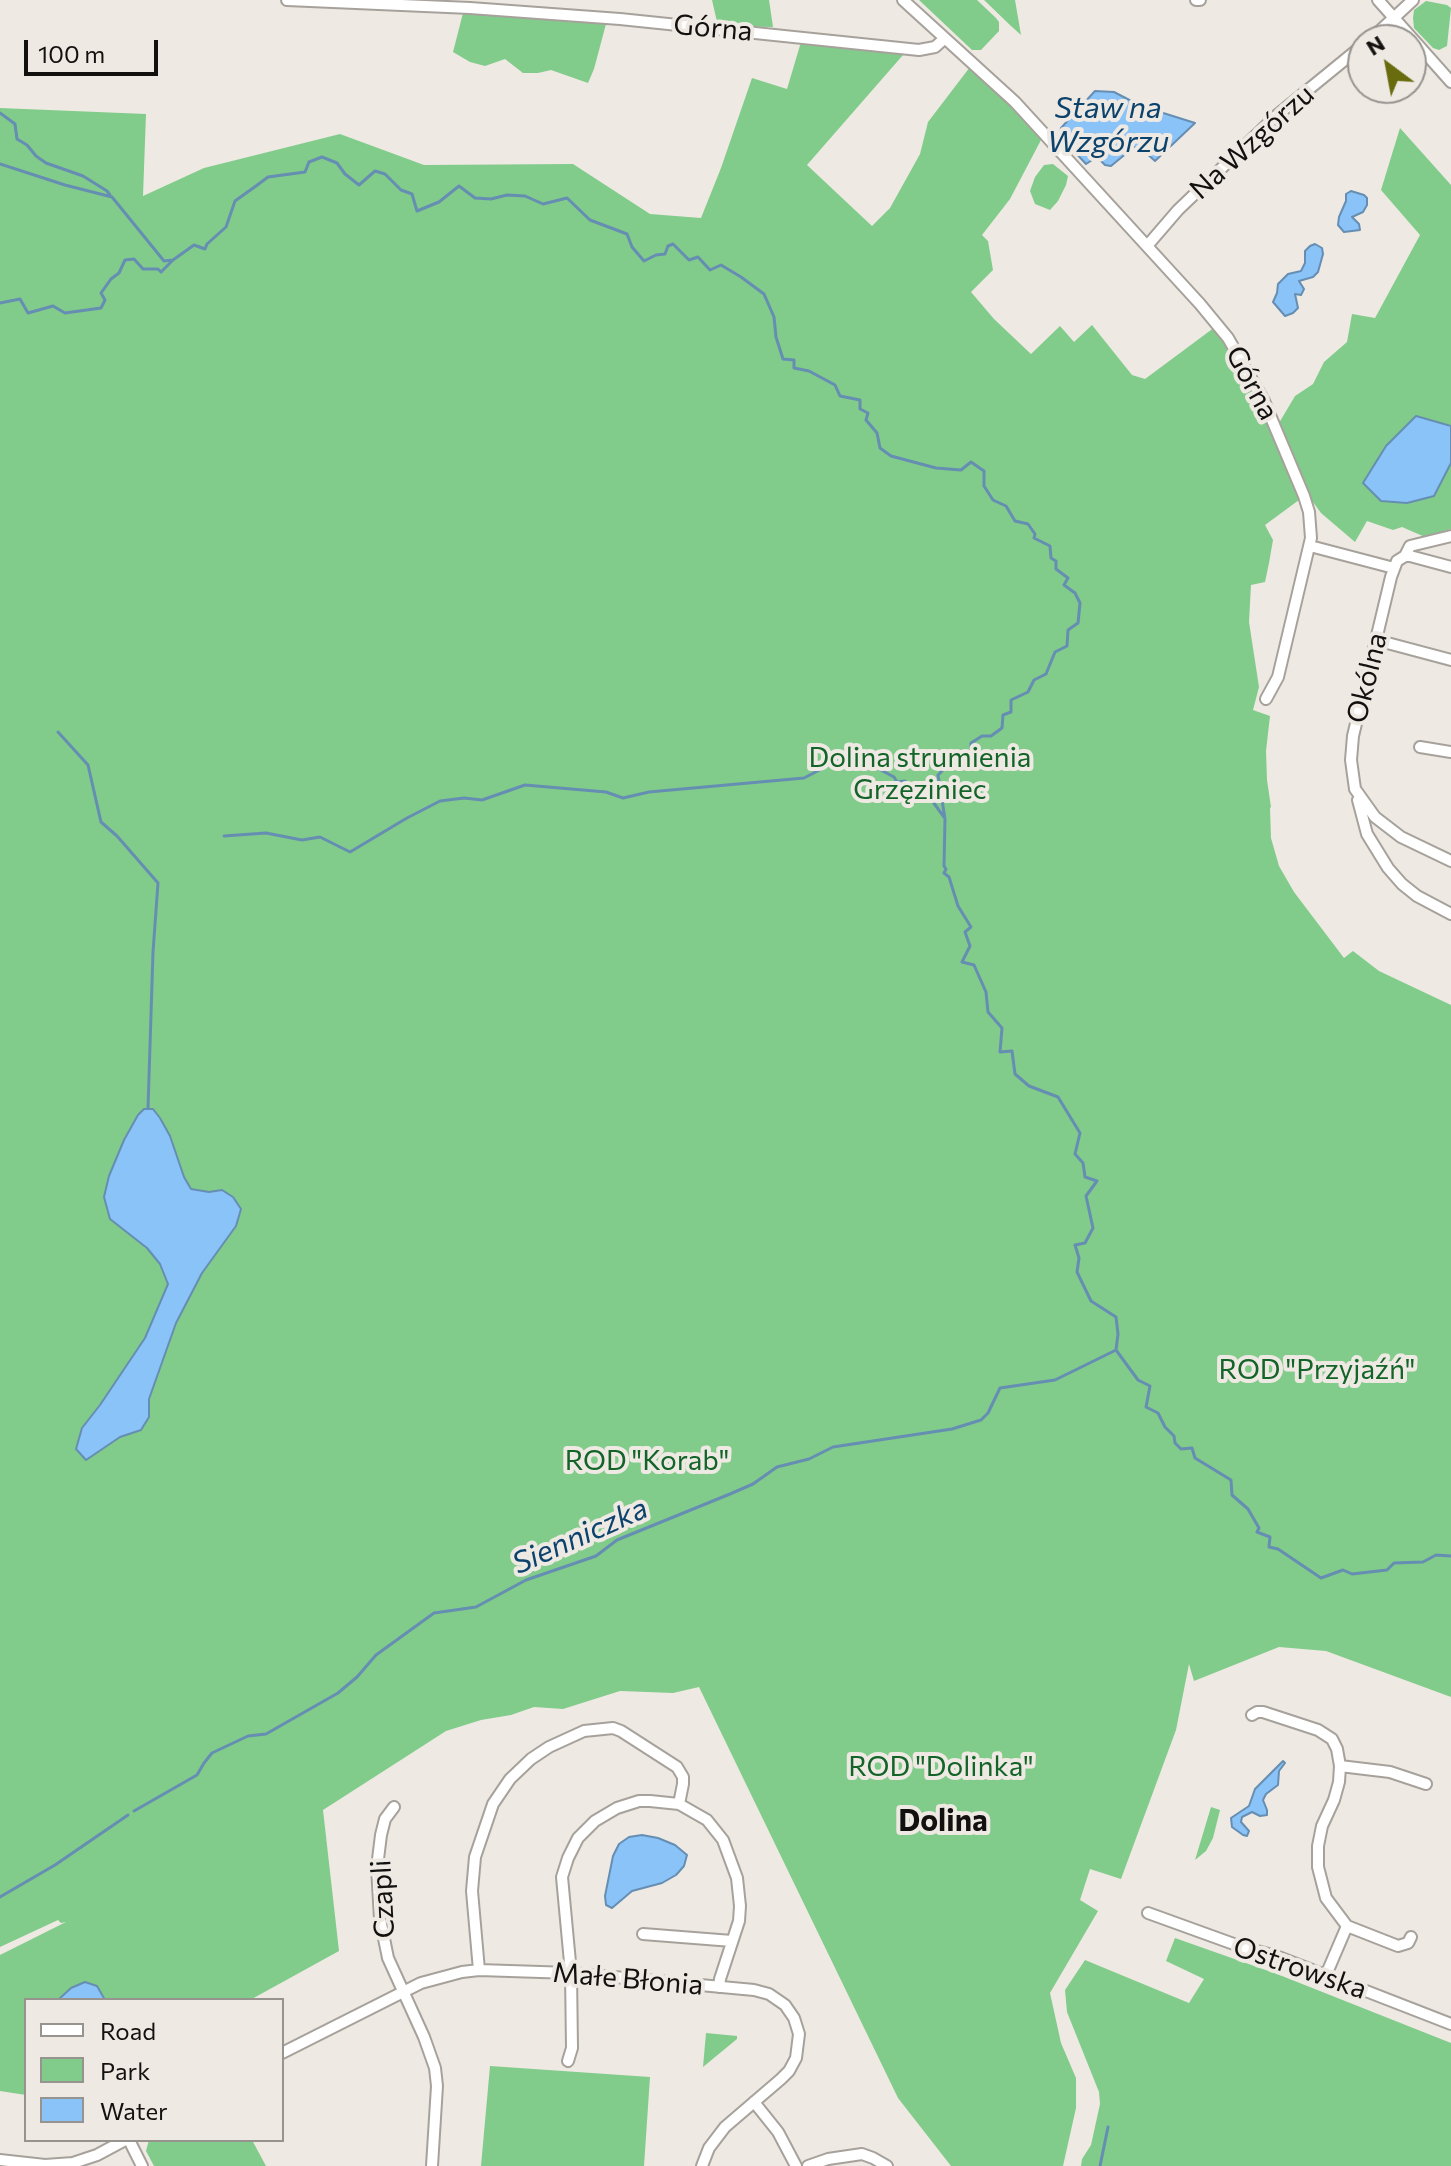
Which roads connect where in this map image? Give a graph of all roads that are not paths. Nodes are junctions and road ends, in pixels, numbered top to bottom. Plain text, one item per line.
1 (287, 0) edge
2 (903, 0) edge
3 (1378, 0) edge
4 (1413, 0) edge
5 (1394, 18) junction
6 (1387, 24) edge
7 (944, 39) junction
8 (1347, 58) edge
9 (1451, 79) edge
10 (1147, 246) junction
11 (1451, 536) edge
12 (1310, 546) junction
13 (1405, 556) junction
14 (1451, 567) edge
15 (1394, 568) junction
16 (1376, 640) junction
17 (1451, 660) edge
18 (1266, 699) dead end
19 (1420, 747) dead end
20 (1451, 752) edge
21 (1355, 789) junction
22 (1451, 861) edge
23 (1451, 914) edge
24 (1252, 1715) dead end
25 (1340, 1766) junction
26 (1421, 1778) dead end
27 (679, 1804) junction
28 (394, 1807) dead end
29 (1148, 1913) dead end
30 (1347, 1926) junction
31 (643, 1934) dead end
32 (1411, 1937) dead end
33 (732, 1941) junction
34 (479, 1970) junction
35 (571, 1973) junction
36 (1326, 1975) junction
37 (719, 1987) junction
38 (402, 1992) junction
39 (1451, 2024) edge
40 (284, 2052) edge
41 (568, 2061) dead end
42 (754, 2102) junction
43 (123, 2142) edge
44 (128, 2142) edge
45 (0, 2160) edge
46 (142, 2166) edge
47 (432, 2166) edge
48 (702, 2166) edge
49 (796, 2166) edge
50 (808, 2166) edge
51 (887, 2166) edge

1 - 7 street, Górna
2 - 7 street, Górna
3 - 5 street
4 - 5 street
5 - 6 street
5 - 9 street
7 - 10 street, Górna
8 - 10 street, Na Wzgórzu
10 - 12 street, Górna
11 - 13 street
12 - 15 street
12 - 18 street, Górna
13 - 14 street
13 - 15 street
15 - 16 street, Okólna
16 - 17 street
16 - 21 street, Okólna
19 - 20 street
21 - 22 street
21 - 23 street, Okólna
24 - 25 street
25 - 26 street
25 - 30 street
27 - 33 street
27 - 34 street
27 - 35 street
28 - 38 street, Czapli
29 - 36 street, Ostrowska
30 - 32 street
30 - 36 street
31 - 33 street
33 - 37 street
34 - 35 street, Małe Błonia
34 - 38 street, Małe Błonia
35 - 37 street, Małe Błonia
35 - 41 street
36 - 39 street, Ostrowska
37 - 42 street, Małe Błonia
38 - 40 street, Małe Błonia
38 - 47 street, Czapli
42 - 48 street, Małe Błonia
42 - 49 street
43 - 45 street
44 - 46 street
50 - 51 street

